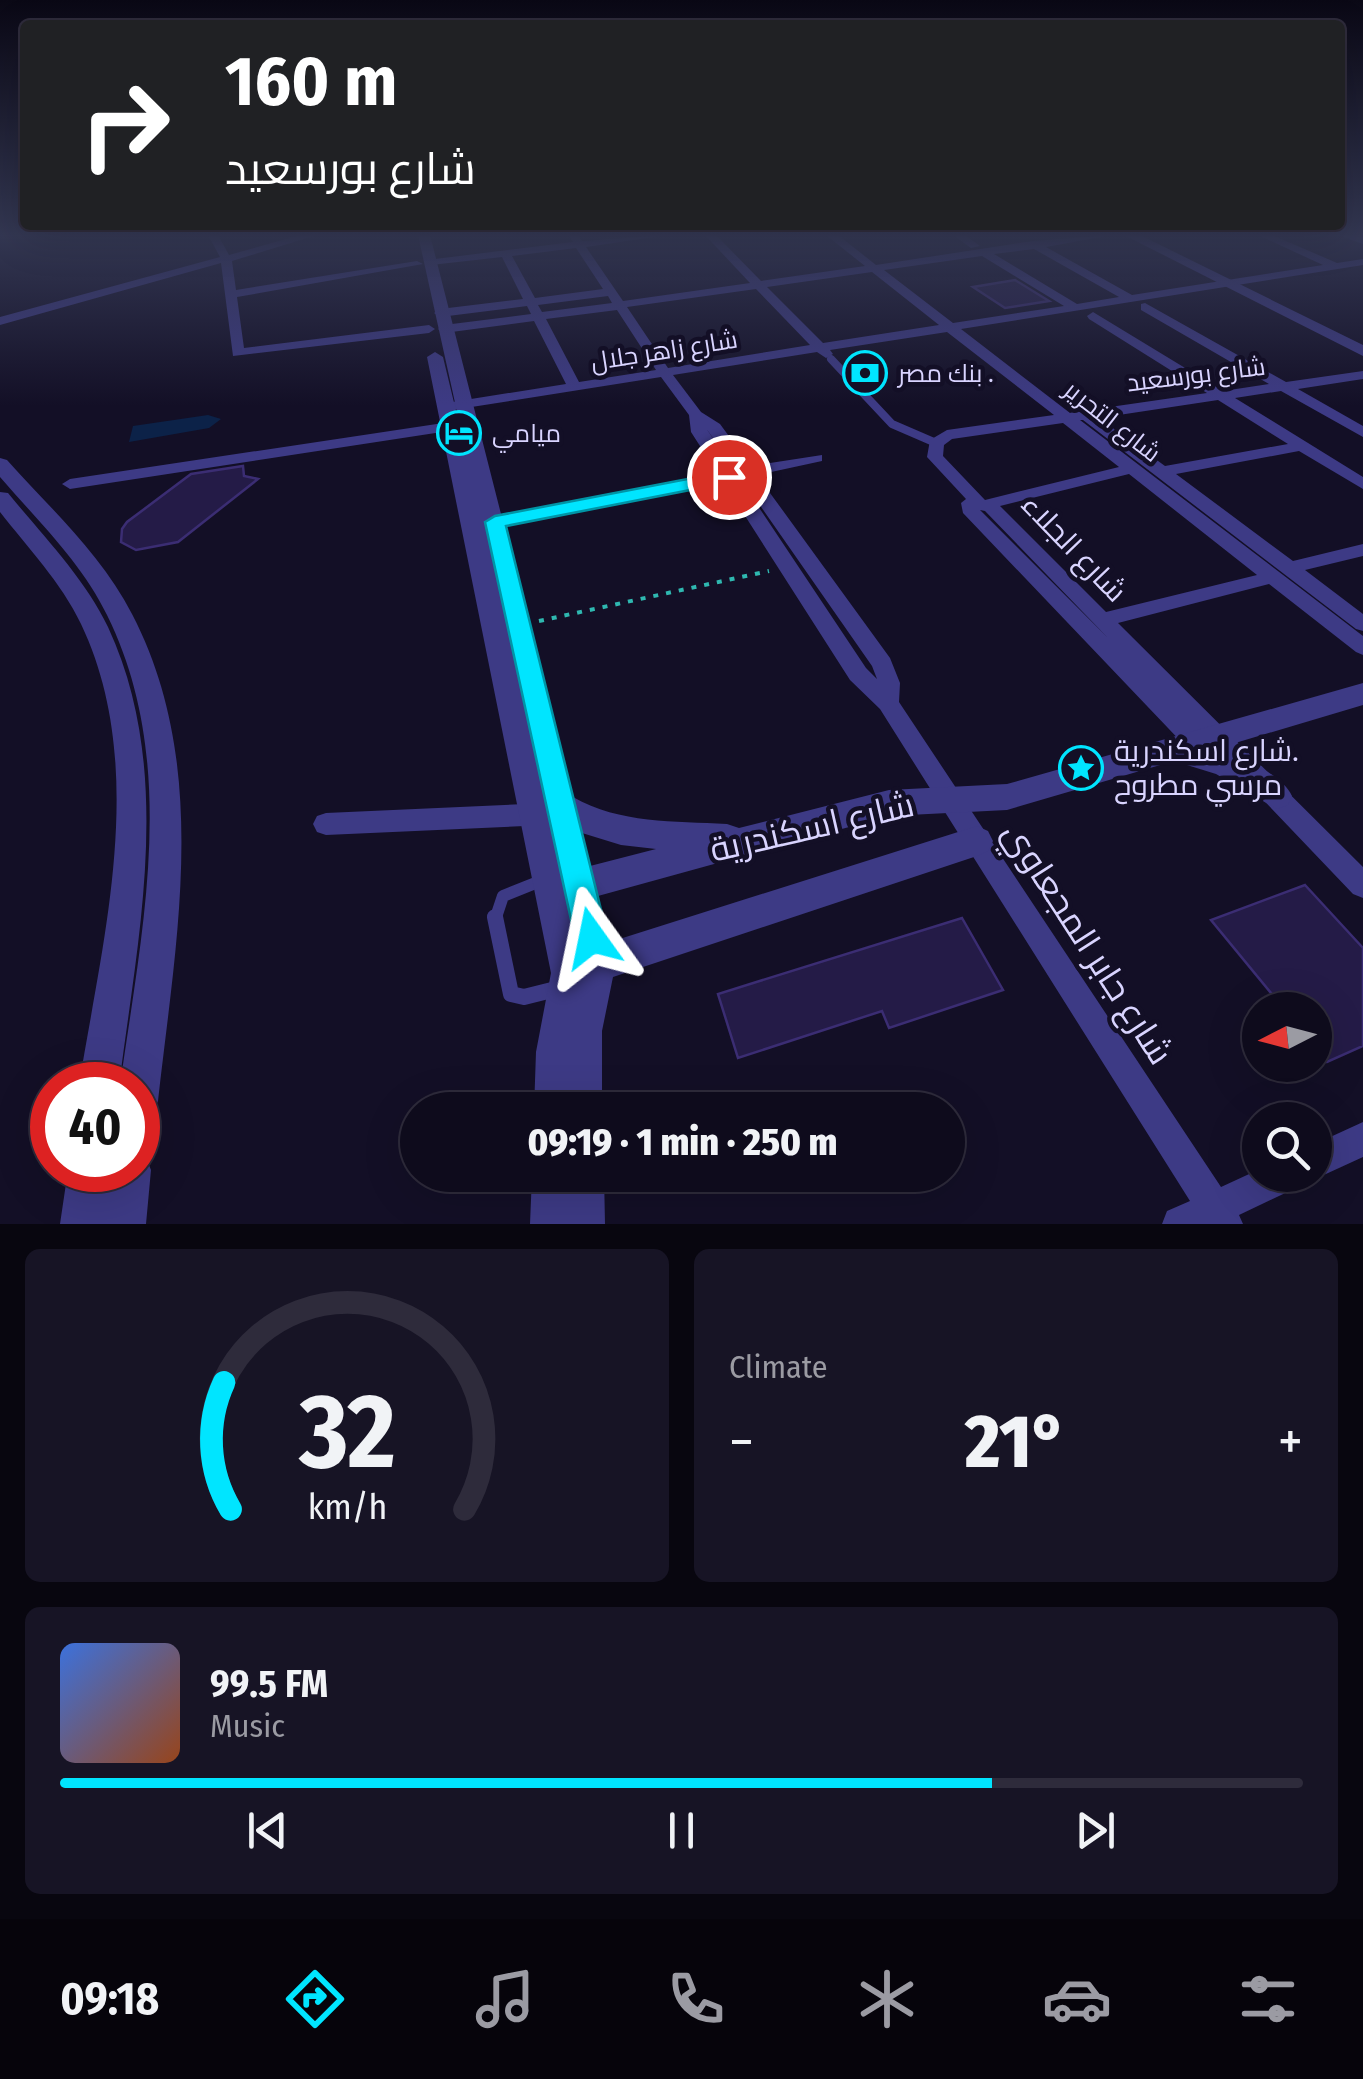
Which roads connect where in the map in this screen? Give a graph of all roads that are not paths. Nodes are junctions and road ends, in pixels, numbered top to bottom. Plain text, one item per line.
1 (105, 292) edge
2 (242, 292) edge
3 (431, 292) edge
4 (525, 292) edge
5 (611, 292) edge
6 (674, 292) edge
7 (766, 292) edge
8 (914, 292) edge
9 (1050, 292) edge
10 (1118, 292) edge
11 (1189, 292) edge
12 (1214, 292) edge
13 (1254, 292) edge
14 (1256, 292) edge
15 (230, 295) joint
16 (1130, 299) junction
17 (616, 300) junction
18 (530, 302) junction
19 (1145, 307) junction
20 (1076, 308) junction
21 (1094, 316) junction
22 (538, 317) junction
23 (0, 321) edge
24 (438, 324) junction
25 (966, 331) junction
26 (1363, 340) edge
27 (1363, 350) edge
28 (826, 354) junction
29 (1363, 375) edge
30 (668, 378) junction
31 (575, 387) junction
32 (1285, 387) junction
33 (1220, 394) junction
34 (1085, 414) junction
35 (455, 415) junction
36 (1066, 416) junction
37 (1363, 432) edge
38 (936, 442) junction
39 (1302, 446) junction
40 (816, 458) dead end
41 (0, 464) edge
42 (1133, 468) junction
43 (1162, 472) junction
44 (739, 474) junction
45 (70, 484) dead end
46 (1363, 484) edge
47 (0, 498) edge
48 (982, 503) junction
49 (495, 522) junction
50 (1363, 550) edge
51 (1041, 570) junction
52 (1281, 572) junction
53 (1102, 620) junction
54 (1363, 624) edge
55 (1363, 647) edge
56 (1363, 694) edge
57 (888, 703) junction
58 (1196, 742) junction
59 (1278, 796) junction
60 (951, 801) junction
61 (554, 812) junction
62 (326, 824) dead end
63 (747, 840) junction
64 (977, 841) junction
65 (560, 885) junction
66 (1363, 885) edge
67 (578, 975) junction
68 (102, 1062) edge
69 (142, 1062) edge
70 (555, 1092) edge
71 (582, 1092) edge
72 (1363, 1139) edge
73 (1332, 1154) edge
74 (86, 1192) edge
75 (128, 1192) edge
76 (553, 1192) edge
77 (583, 1192) edge
78 (1259, 1192) edge
79 (1220, 1216) edge
80 (82, 1224) edge
81 (124, 1224) edge
82 (552, 1224) edge
83 (584, 1224) edge
84 (1180, 1224) edge

1 - 23 street
2 - 15 street
3 - 24 street
4 - 18 street
5 - 17 street, شارع جابر المجعاوي
6 - 17 street
7 - 28 street
8 - 25 street, شارع التحرير
9 - 20 street
10 - 16 street
11 - 16 street, شارع زاهر جلال
12 - 19 street, شارع زاهر جلال
13 - 27 street
14 - 26 street
15 - 24 street
16 - 20 street, شارع زاهر جلال
17 - 18 street
17 - 22 street
17 - 30 street, شارع جابر المجعاوي
18 - 22 street
18 - 24 street
19 - 21 street, شارع زاهر جلال
19 - 32 street
20 - 25 street, شارع زاهر جلال
21 - 25 street, شارع زاهر جلال
21 - 33 street
22 - 24 street
22 - 31 street
24 - 35 street
25 - 28 street, شارع زاهر جلال
25 - 34 street, شارع التحرير
25 - 36 street, شارع التحرير
28 - 30 street, شارع زاهر جلال
28 - 38 lane
29 - 32 street, شارع بورسعيد
30 - 31 street, شارع زاهر جلال
30 - 35 street, شارع زاهر جلال
30 - 44 street, شارع جابر المجعاوي
31 - 35 street, شارع زاهر جلال
32 - 33 street, شارع بورسعيد
32 - 37 street
33 - 34 street, شارع بورسعيد
33 - 39 street
34 - 36 street, شارع بورسعيد
34 - 43 street, شارع التحرير
35 - 45 street
35 - 49 street
35 - 61 street
36 - 38 street, شارع بورسعيد
36 - 42 street, شارع التحرير
38 - 48 street
39 - 43 street
39 - 46 street
40 - 44 street
41 - 69 street
42 - 48 street
42 - 52 street, شارع التحرير
43 - 52 street, شارع التحرير
44 - 49 street
44 - 57 street, شارع جابر المجعاوي
44 - 57 street, شارع جابر المجعاوي
47 - 68 street
48 - 51 street, شارع الجلاء
49 - 61 street
50 - 52 street
51 - 53 street, شارع الجلاء
51 - 58 street, شارع الجلاء
52 - 53 street
52 - 54 street, شارع التحرير
52 - 55 street, شارع التحرير
53 - 58 street, شارع الجلاء
56 - 58 street, شارع اسكندرية
57 - 60 street, شارع جابر المجعاوي
58 - 59 street, شارع الجلاء
58 - 59 street
58 - 60 street, شارع اسكندرية
59 - 66 street, شارع الجلاء
60 - 63 street, شارع اسكندرية
60 - 64 street, شارع جابر المجعاوي
61 - 62 street
61 - 63 street
61 - 65 street
63 - 65 street, شارع اسكندرية
64 - 67 street, شارع اسكندرية
64 - 79 street, شارع جابر المجعاوي
65 - 67 street
65 - 67 lane
67 - 70 street
67 - 71 street
72 - 73 street
74 - 80 street
75 - 81 street
76 - 82 street
77 - 83 street
78 - 79 street
79 - 84 street

